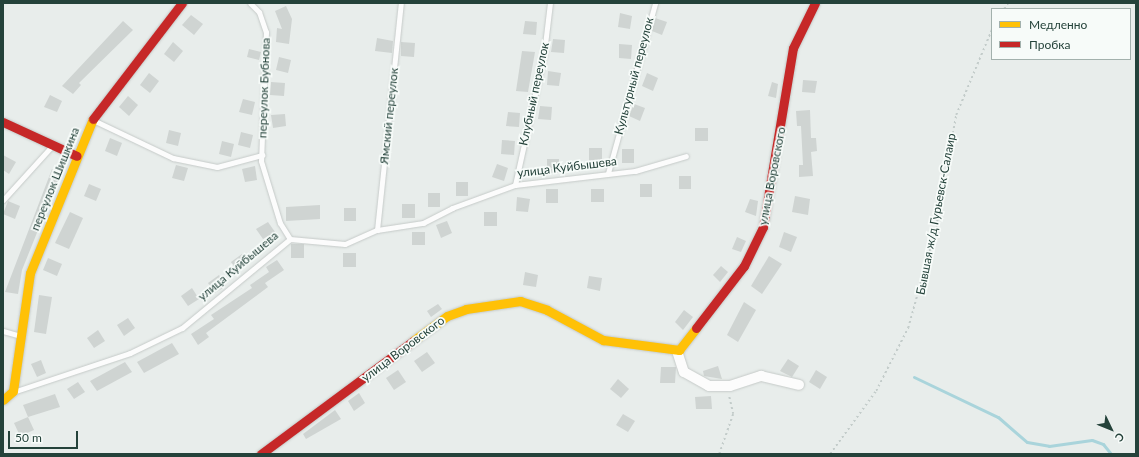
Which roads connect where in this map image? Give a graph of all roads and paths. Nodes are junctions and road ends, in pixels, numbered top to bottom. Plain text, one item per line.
1 (182, 3) edge
2 (250, 3) edge
3 (401, 3) edge
4 (550, 3) edge
5 (655, 3) edge
6 (814, 3) edge
7 (991, 31) edge
8 (92, 120) junction
9 (3, 122) edge
10 (53, 145) junction
11 (262, 155) junction
12 (77, 156) junction
13 (686, 156) dead end
14 (608, 173) junction
15 (516, 185) junction
16 (3, 200) edge
17 (377, 230) junction
18 (290, 239) junction
19 (3, 331) edge
20 (20, 336) junction
21 (677, 351) junction
22 (799, 385) dead end
23 (724, 387) junction
24 (13, 391) junction
25 (3, 400) edge
26 (261, 454) edge
27 (719, 454) edge
28 (830, 454) edge

1 - 8 street, переулок Шишкина
2 - 11 lane, переулок Бубнова
3 - 17 lane, Ямский переулок
4 - 15 lane, Клубный переулок
5 - 14 lane, Культурный переулок
6 - 21 street, улица Воровского
7 - 28 path, Бывшая ж/д Гурьевск-Салаир
8 - 11 lane, переулок Бубнова
8 - 12 street, переулок Шишкина
9 - 10 street
10 - 12 street
10 - 16 lane
11 - 18 lane, переулок Бубнова
12 - 20 street, переулок Шишкина
13 - 14 lane, улица Куйбышева
14 - 15 lane, улица Куйбышева
15 - 17 lane, улица Куйбышева
17 - 18 lane, улица Куйбышева
18 - 24 lane, улица Куйбышева
19 - 20 lane
20 - 24 street, переулок Шишкина
21 - 23 street
21 - 26 street, улица Воровского
22 - 23 street
23 - 27 path
24 - 25 street, улица Куйбышева

